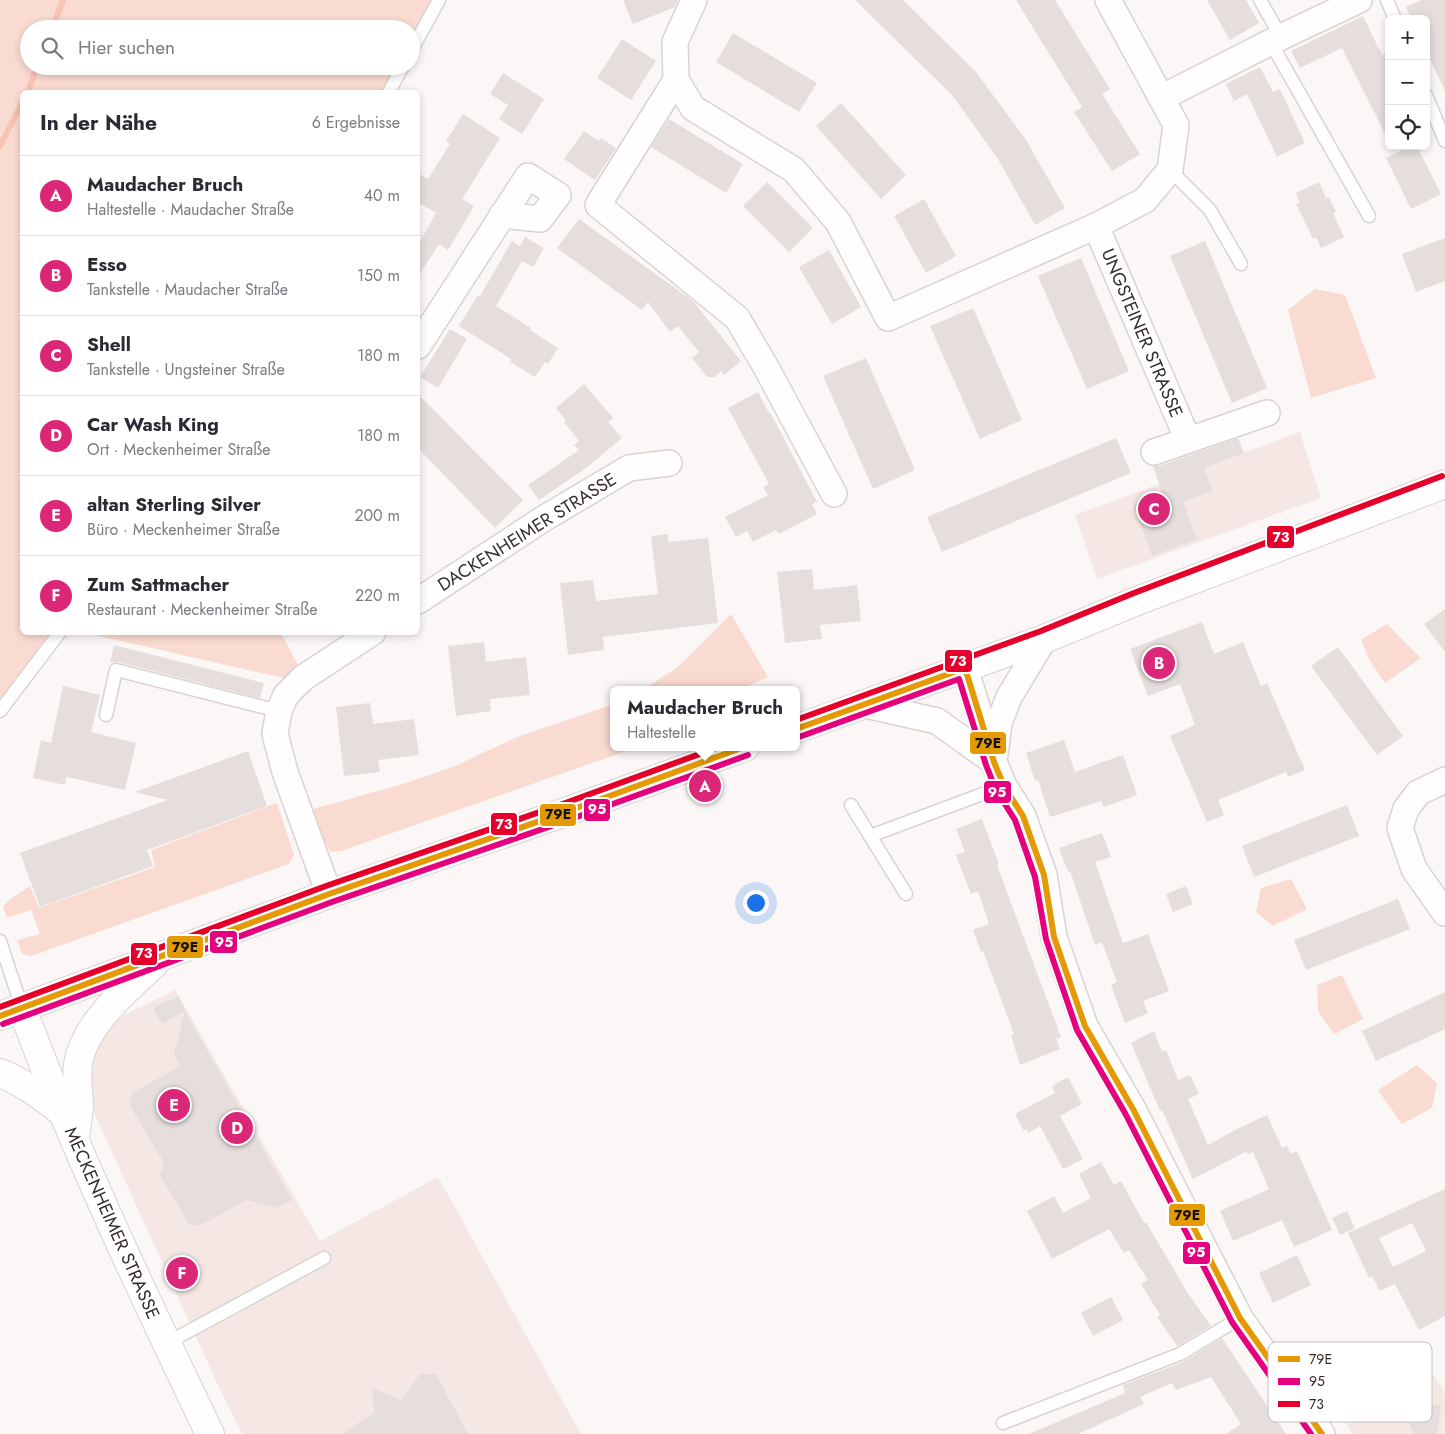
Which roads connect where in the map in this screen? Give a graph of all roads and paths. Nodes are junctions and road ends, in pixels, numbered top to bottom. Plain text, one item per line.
1 (439, 0) edge
2 (694, 0) edge
3 (1108, 0) edge
4 (1260, 0) edge
5 (1359, 0) edge
6 (1387, 0) edge
7 (1393, 15) edge
8 (420, 35) edge
9 (1276, 40) junction
10 (398, 75) edge
11 (676, 80) junction
12 (390, 90) edge
13 (1161, 98) junction
14 (1430, 105) edge
15 (1445, 141) edge
16 (1170, 170) junction
17 (502, 216) dead end
18 (1369, 216) dead end
19 (1096, 226) junction
20 (1241, 264) dead end
21 (420, 343) edge
22 (1267, 413) dead end
23 (1188, 440) junction
24 (1154, 452) dead end
25 (669, 463) dead end
26 (1445, 484) edge
27 (834, 494) dead end
28 (420, 601) edge
29 (58, 635) edge
30 (368, 635) edge
31 (1044, 639) junction
32 (965, 668) junction
33 (861, 704) junction
34 (0, 711) edge
35 (279, 711) junction
36 (106, 715) dead end
37 (800, 727) edge
38 (734, 751) edge
39 (994, 762) junction
40 (1445, 780) edge
41 (1004, 786) junction
42 (851, 805) dead end
43 (870, 836) junction
44 (329, 894) junction
45 (906, 894) dead end
46 (1445, 913) edge
47 (0, 941) edge
48 (160, 957) junction
49 (11, 1012) edge
50 (0, 1073) edge
51 (62, 1112) junction
52 (75, 1142) junction
53 (324, 1258) dead end
54 (1240, 1318) junction
55 (166, 1343) junction
56 (1268, 1358) edge
57 (1314, 1422) edge
58 (1003, 1423) dead end
59 (210, 1434) edge
60 (1322, 1434) edge

1 - 8 lane
2 - 11 street
3 - 13 street
4 - 9 lane
5 - 9 street
6 - 7 lane
9 - 13 street
9 - 18 lane
10 - 12 lane
11 - 19 street, UNGSTEINER STRASSE
11 - 27 street
13 - 16 street
14 - 15 lane
16 - 19 street, UNGSTEINER STRASSE
16 - 20 lane
17 - 21 street
19 - 23 street, UNGSTEINER STRASSE
22 - 23 street, UNGSTEINER STRASSE
23 - 24 street, UNGSTEINER STRASSE
25 - 28 street, DACKENHEIMER STRASSE
26 - 31 street
29 - 34 lane
30 - 35 street
31 - 32 street
31 - 39 street
32 - 33 street
32 - 39 street
33 - 37 street
33 - 39 street
35 - 36 lane
35 - 44 street
38 - 44 street
39 - 41 street
40 - 46 street
41 - 43 lane
41 - 54 street
42 - 43 lane
43 - 45 lane
44 - 48 street
47 - 49 lane
48 - 49 street
48 - 52 street
49 - 51 street, MECKENHEIMER STRASSE
50 - 51 street
51 - 52 street, MECKENHEIMER STRASSE
52 - 55 street, MECKENHEIMER STRASSE
53 - 55 lane
54 - 56 street
54 - 58 lane
55 - 59 street, MECKENHEIMER STRASSE
57 - 60 street

